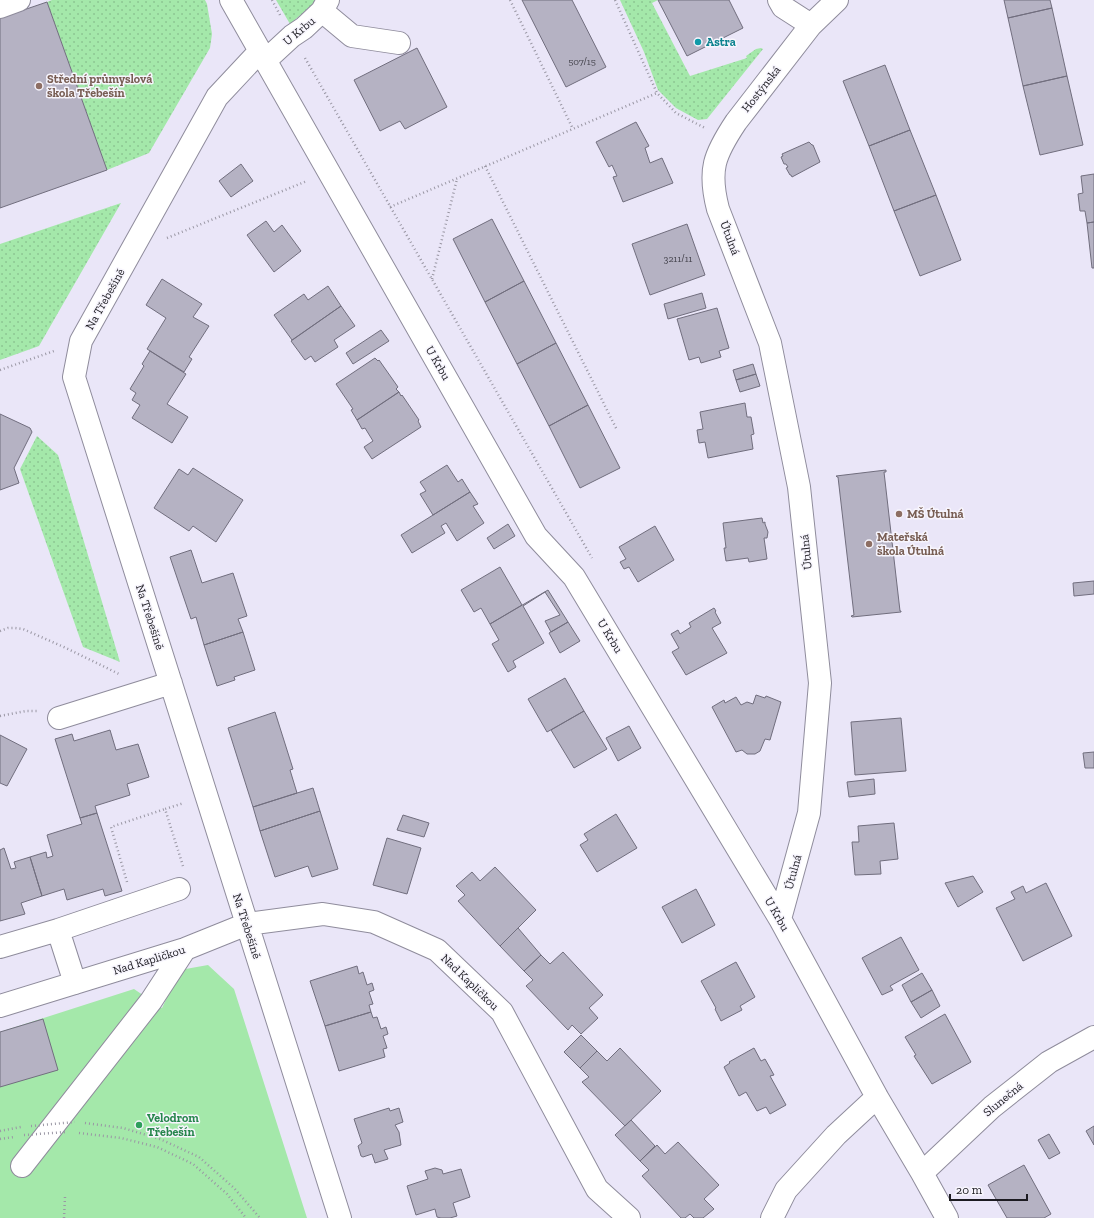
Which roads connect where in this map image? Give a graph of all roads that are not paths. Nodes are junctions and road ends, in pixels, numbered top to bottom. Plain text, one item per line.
1 (19, 0) edge
2 (231, 0) edge
3 (779, 0) edge
4 (837, 0) edge
5 (325, 6) edge
6 (0, 7) edge
7 (811, 25) junction
8 (399, 43) dead end
9 (263, 56) junction
10 (714, 193) joint
11 (161, 686) junction
12 (60, 718) dead end
13 (178, 889) road end
14 (780, 919) junction
15 (247, 924) junction
16 (58, 930) junction
17 (0, 947) edge
18 (185, 949) junction
19 (75, 983) junction
20 (0, 1006) edge
21 (1094, 1037) edge
22 (876, 1097) junction
23 (22, 1166) dead end
24 (922, 1173) junction
25 (340, 1218) edge
26 (628, 1218) edge
27 (772, 1218) edge
28 (947, 1218) edge

1 - 6 street
2 - 9 street, U Krbu
3 - 7 street
4 - 7 street, Hostýnská
5 - 8 street
5 - 9 street, U Krbu
7 - 10 street, Hostýnská
9 - 11 street, Na Třebešíně
9 - 14 street, U Krbu
10 - 14 street, Útulná
11 - 12 street
11 - 15 street, Na Třebešíně
13 - 16 street
14 - 22 street, U Krbu
15 - 18 street, Nad Kapličkou
15 - 25 street, Na Třebešíně
15 - 26 street, Nad Kapličkou
16 - 17 street
16 - 19 street
18 - 19 street, Nad Kapličkou
18 - 23 street
19 - 20 street, Nad Kapličkou
21 - 24 street, Slunečná
22 - 24 street, U Krbu
22 - 27 street
24 - 28 street, U Krbu

